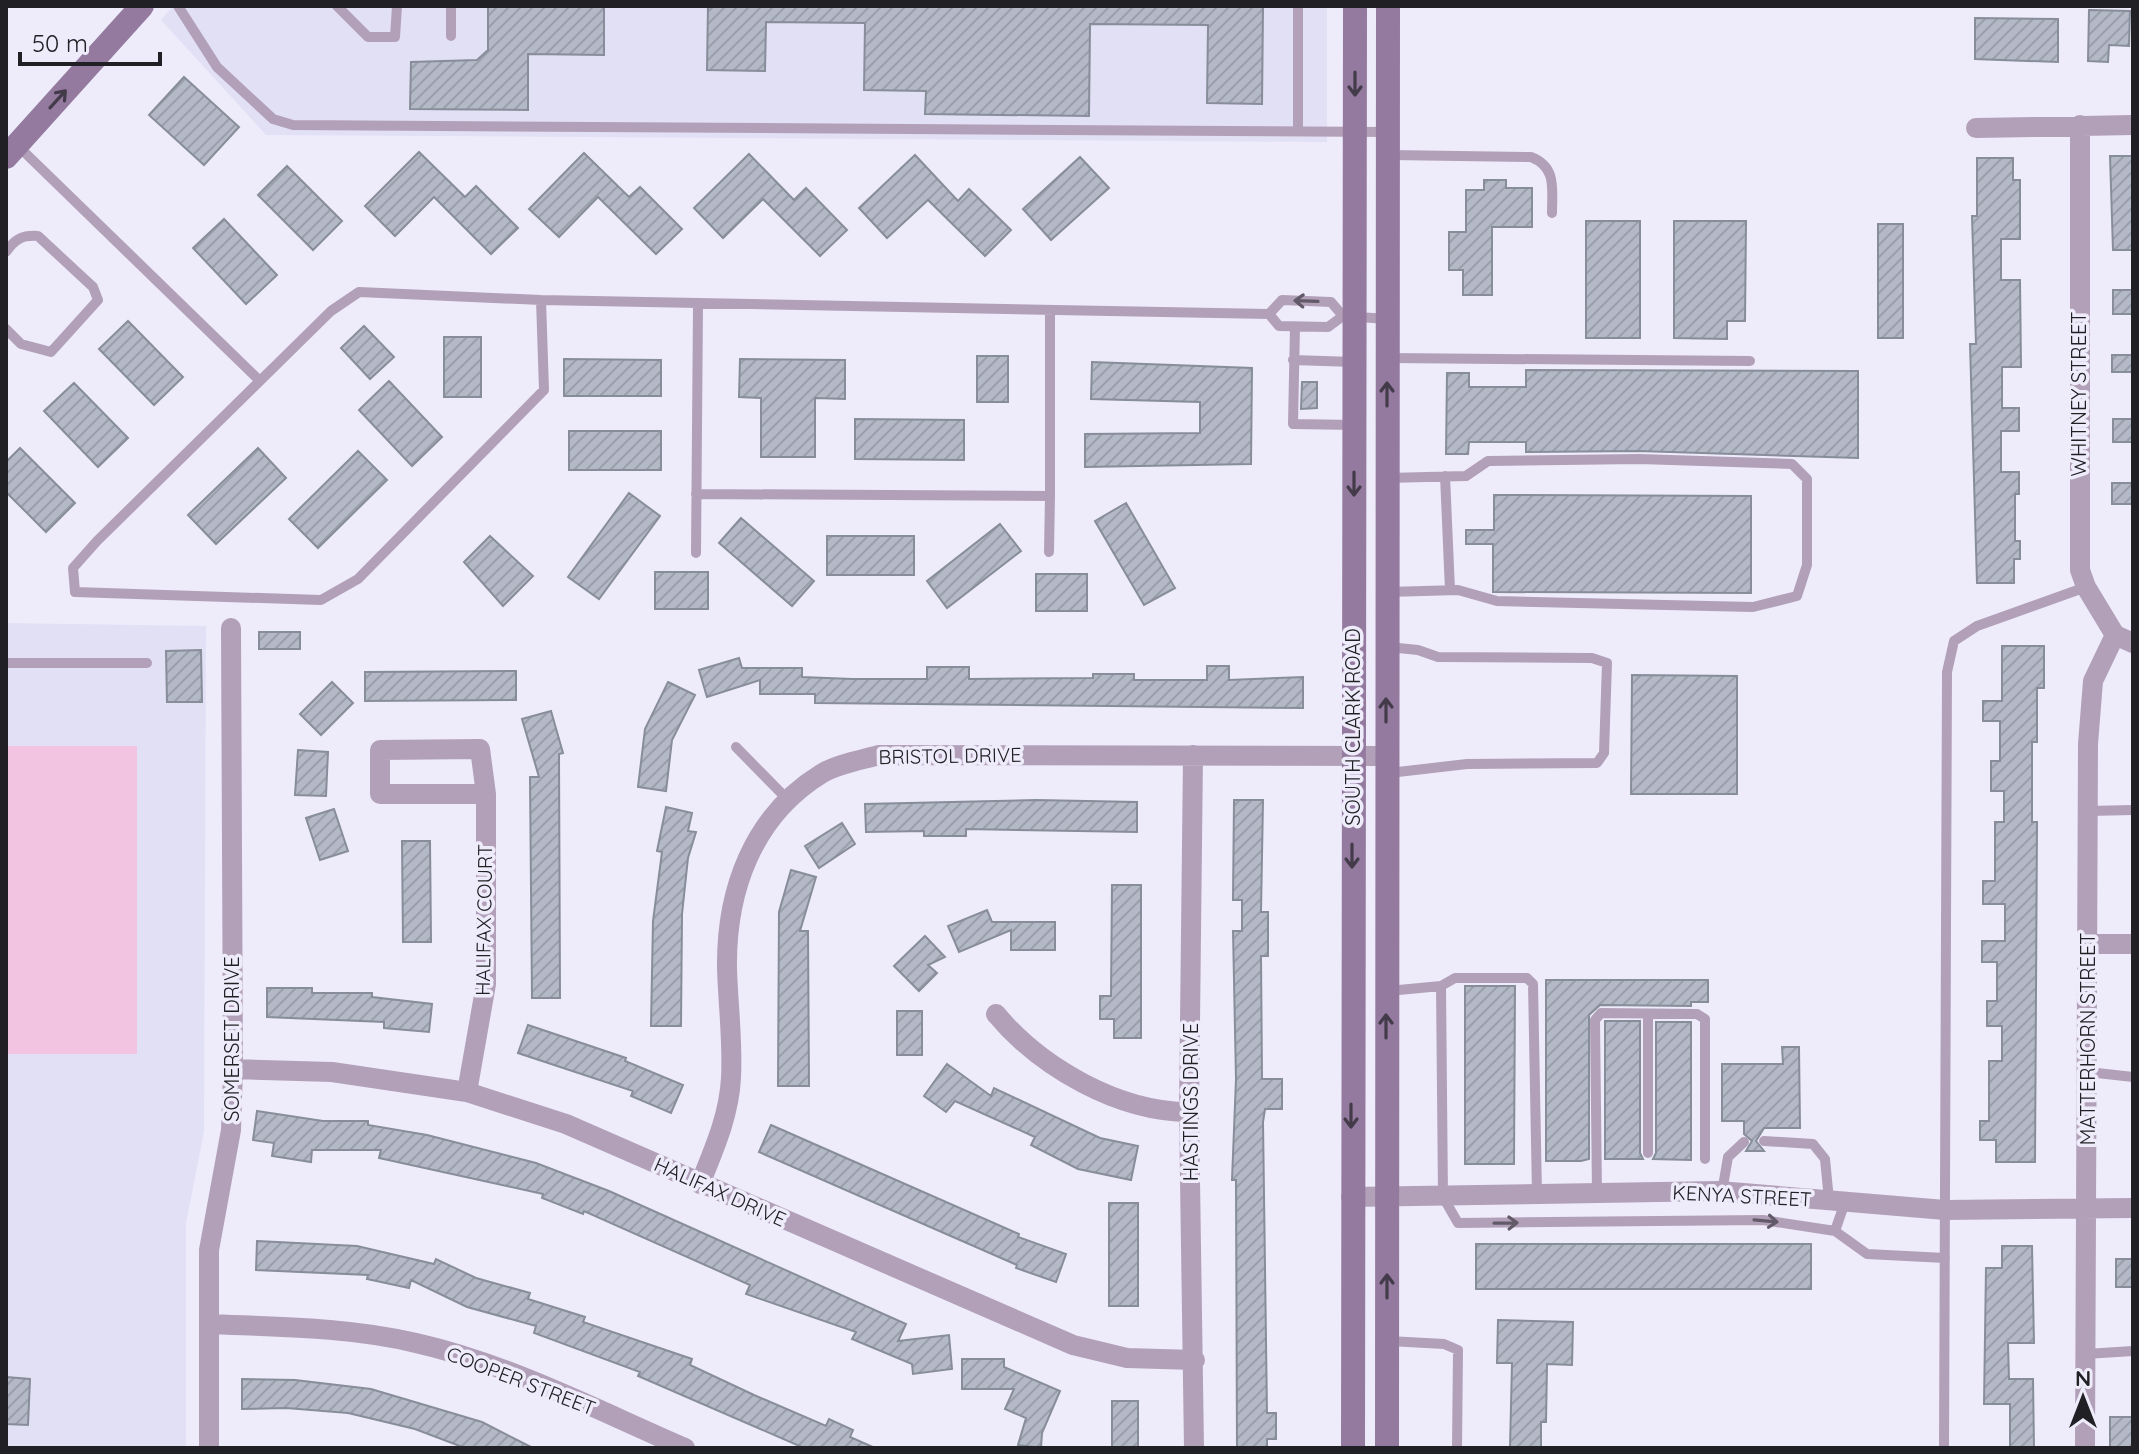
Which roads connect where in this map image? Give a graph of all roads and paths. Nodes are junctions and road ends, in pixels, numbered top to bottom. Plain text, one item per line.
1 (142, 6) edge
2 (178, 6) edge
3 (337, 6) edge
4 (397, 6) edge
5 (451, 6) edge
6 (1298, 6) edge
7 (1355, 6) edge
8 (1388, 6) edge
9 (350, 11) edge
10 (451, 36) dead end
11 (2080, 125) junction
12 (2133, 125) edge
13 (1976, 128) dead end
14 (1298, 131) junction
15 (1354, 132) junction
16 (1388, 143) junction
17 (11, 151) edge
18 (1552, 213) dead end
19 (6, 252) edge
20 (541, 300) junction
21 (698, 304) junction
22 (1050, 312) junction
23 (1269, 314) junction
24 (1349, 316) junction
25 (1388, 319) junction
26 (1295, 327) junction
27 (6, 329) edge
28 (1387, 358) junction
29 (1293, 360) junction
30 (1750, 361) dead end
31 (1354, 362) junction
32 (260, 381) junction
33 (1354, 425) junction
34 (1445, 476) junction
35 (1387, 478) junction
36 (696, 494) junction
37 (1050, 496) junction
38 (1049, 552) dead end
39 (696, 553) dead end
40 (2086, 587) junction
41 (1450, 590) junction
42 (1386, 592) junction
43 (231, 628) dead end
44 (2124, 639) edge
45 (1386, 647) junction
46 (6, 663) edge
47 (147, 663) dead end
48 (736, 747) dead end
49 (1193, 755) junction
50 (1353, 756) junction
51 (1386, 764) junction
52 (486, 794) junction
53 (788, 800) junction
54 (2133, 810) edge
55 (2088, 811) junction
56 (2089, 944) junction
57 (2133, 944) edge
58 (1441, 986) junction
59 (1386, 991) junction
60 (996, 1014) dead end
61 (1648, 1014) junction
62 (233, 1069) junction
63 (2088, 1072) junction
64 (2133, 1077) edge
65 (467, 1092) junction
66 (1189, 1112) junction
67 (1764, 1141) dead end
68 (1744, 1142) dead end
69 (1648, 1153) dead end
70 (1705, 1159) dead end
71 (700, 1184) junction
72 (1722, 1192) junction
73 (1597, 1194) junction
74 (1538, 1195) junction
75 (1351, 1197) junction
76 (1443, 1197) junction
77 (1386, 1198) junction
78 (1837, 1201) junction
79 (2133, 1208) edge
80 (2088, 1209) junction
81 (1945, 1210) junction
82 (1835, 1231) junction
83 (1945, 1258) junction
84 (209, 1324) junction
85 (1387, 1340) junction
86 (2133, 1351) edge
87 (2086, 1354) junction
88 (1195, 1360) junction
89 (209, 1448) edge
90 (685, 1448) edge
91 (1194, 1448) edge
92 (1353, 1448) edge
93 (1387, 1448) edge
94 (1457, 1448) edge
95 (1944, 1448) edge
96 (2085, 1448) edge

17 -> 1 main road
2 - 14 lane
3 - 9 lane
4 - 9 lane
5 - 10 lane
6 - 14 lane
7 -> 15 main road, SOUTH CLARK ROAD
8 - 16 main road, SOUTH CLARK ROAD
11 - 12 street
11 - 13 street
11 - 40 street, WHITNEY STREET
14 - 15 lane
15 - 16 lane
15 - 24 main road, SOUTH CLARK ROAD
16 - 18 lane
16 - 25 main road, SOUTH CLARK ROAD
17 - 32 lane
19 - 27 lane
20 - 21 lane
20 - 32 lane
20 - 32 lane
21 - 22 lane
21 - 36 lane
22 - 23 lane
22 - 37 lane
24 -> 23 lane
23 - 26 lane
24 - 25 lane
24 - 26 lane
24 - 31 main road, SOUTH CLARK ROAD
25 - 28 main road, SOUTH CLARK ROAD
26 - 29 lane
28 - 30 lane
35 -> 28 main road, SOUTH CLARK ROAD
29 - 31 lane
29 - 33 lane
31 - 33 main road, SOUTH CLARK ROAD
33 -> 50 main road, SOUTH CLARK ROAD
34 - 35 lane
34 - 41 lane
34 - 41 lane
35 - 42 main road, SOUTH CLARK ROAD
36 - 37 lane
36 - 39 lane
37 - 38 lane
40 - 44 street, WHITNEY STREET
40 - 81 lane
41 - 42 lane
42 - 45 main road, SOUTH CLARK ROAD
43 - 62 street, SOMERSET DRIVE
44 - 55 street, MATTERHORN STREET
51 -> 45 main road, SOUTH CLARK ROAD
45 - 51 lane
46 - 47 lane
48 - 53 lane
49 - 50 street, BRISTOL DRIVE
49 - 53 street, BRISTOL DRIVE
49 - 66 street, HASTINGS DRIVE
50 - 51 street, BRISTOL DRIVE
50 -> 75 main road, SOUTH CLARK ROAD
51 - 59 main road, SOUTH CLARK ROAD
52 - 52 street, HALIFAX COURT
52 - 65 street, HALIFAX COURT
53 - 71 street, BRISTOL DRIVE
54 - 55 lane
55 - 56 street, MATTERHORN STREET
56 - 57 street
56 - 63 street, MATTERHORN STREET
58 - 59 lane
58 - 74 lane
58 - 76 lane
77 -> 59 main road, SOUTH CLARK ROAD
60 - 66 street
61 - 69 lane
61 - 70 lane
61 - 73 lane
62 - 65 street, HALIFAX DRIVE
62 - 84 street, SOMERSET DRIVE
63 - 64 lane
63 - 80 street, MATTERHORN STREET
65 - 71 street, HALIFAX DRIVE
66 - 88 street, HASTINGS DRIVE
67 - 78 lane
68 - 72 lane
71 - 88 street, HALIFAX DRIVE
72 - 73 street, KENYA STREET
72 - 78 street, KENYA STREET
73 - 74 street, KENYA STREET
74 - 76 street, KENYA STREET
75 - 77 street, KENYA STREET
75 - 92 main road, SOUTH CLARK ROAD
76 - 77 street, KENYA STREET
76 -> 82 lane
85 -> 77 main road, SOUTH CLARK ROAD
78 - 81 street, KENYA STREET
78 - 82 lane
79 - 80 street, KENYA STREET
80 - 81 street, KENYA STREET
80 - 87 street, MATTERHORN STREET
81 - 83 lane
82 - 83 lane
83 - 95 lane
84 - 89 street, SOMERSET DRIVE
84 - 90 street, COOPER STREET
85 - 93 main road, SOUTH CLARK ROAD
85 - 94 lane
86 - 87 lane
87 - 96 street, MATTERHORN STREET
88 - 91 street, HASTINGS DRIVE

